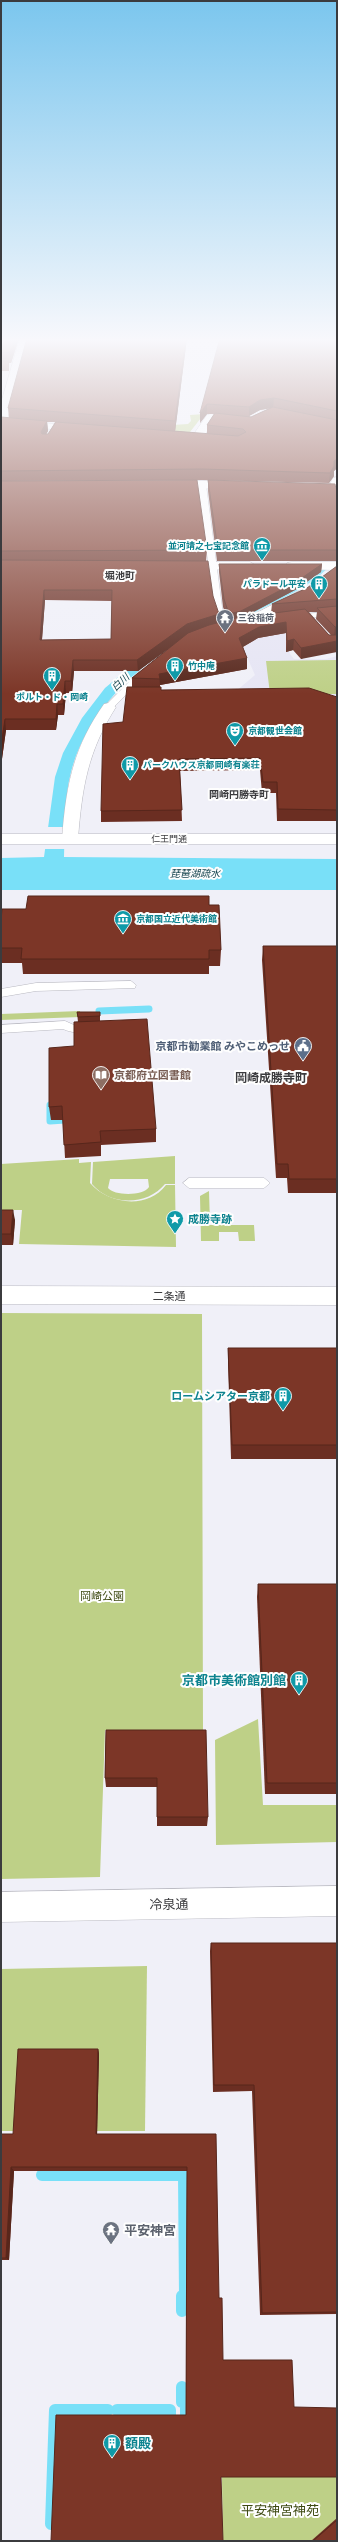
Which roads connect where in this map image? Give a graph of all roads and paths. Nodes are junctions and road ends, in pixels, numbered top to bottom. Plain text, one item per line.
1 (155, 484) edge
2 (202, 485) junction
3 (252, 486) edge
4 (336, 486) edge
5 (321, 488) edge
6 (168, 566) edge
7 (212, 566) junction
8 (267, 566) edge
9 (282, 566) edge
10 (333, 569) edge
11 (313, 586) edge
12 (337, 613) edge
13 (287, 618) edge
14 (273, 619) edge
15 (247, 626) junction
16 (226, 627) junction
17 (213, 631) edge
18 (154, 664) edge
19 (120, 694) junction
20 (134, 694) edge
21 (109, 707) joint
22 (69, 835) junction
23 (1, 838) edge
24 (337, 839) edge
25 (131, 985) dead end
26 (1, 993) edge
27 (1, 1028) edge
28 (101, 1028) edge
29 (189, 1183) dead end
30 (264, 1183) dead end
31 (1, 1295) edge
32 (337, 1296) edge
33 (337, 1900) edge
34 (1, 1907) edge

1 - 2 street
2 - 3 street
2 - 7 lane
4 - 5 street
6 - 7 street
7 - 8 street
7 - 16 lane
9 - 10 street
11 - 15 street
12 - 13 lane
14 - 15 lane
15 - 16 lane
16 - 17 lane
18 - 19 lane
19 - 20 lane
19 - 21 lane
21 - 22 street
22 - 23 street, 仁王門通
22 - 24 street, 仁王門通
25 - 26 lane
27 - 28 lane
29 - 30 lane
31 - 32 street, 二条通
33 - 34 street, 冷泉通

